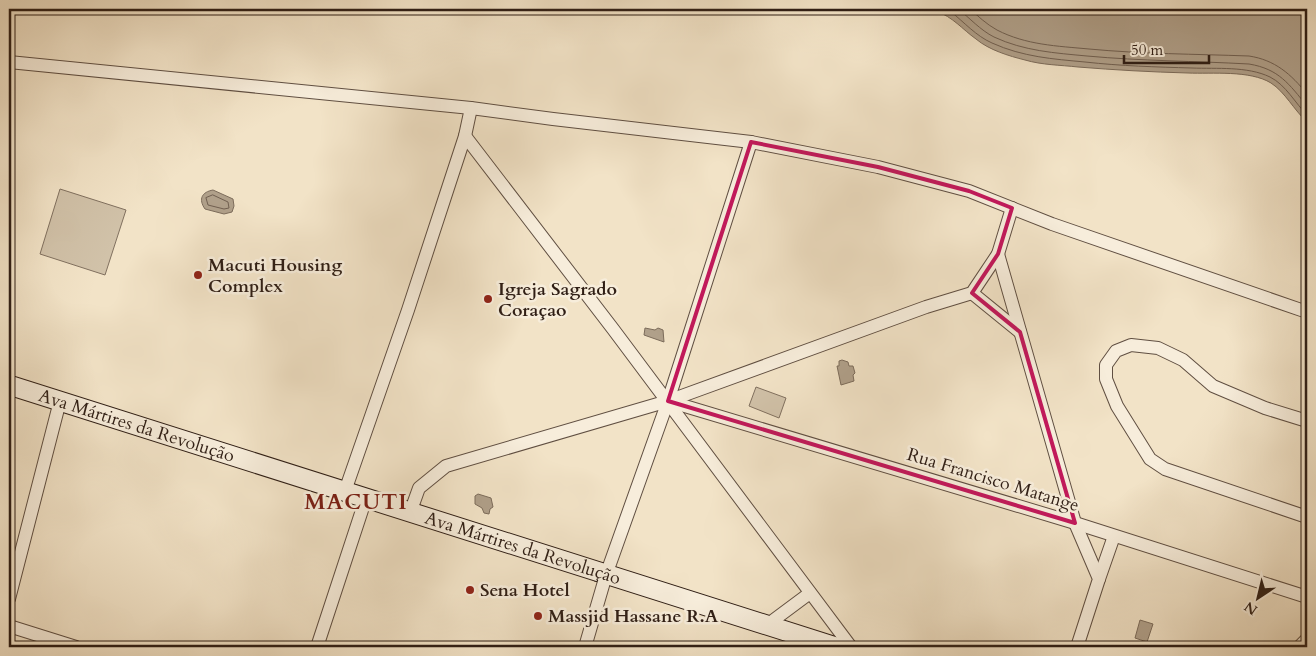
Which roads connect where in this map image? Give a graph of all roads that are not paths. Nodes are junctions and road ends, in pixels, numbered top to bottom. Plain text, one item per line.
1 (9, 62) edge
2 (471, 108) junction
3 (465, 136) junction
4 (751, 142) junction
5 (1012, 208) junction
6 (998, 254) junction
7 (972, 293) junction
8 (1307, 312) edge
9 (1020, 332) junction
10 (9, 385) edge
11 (60, 401) junction
12 (668, 402) junction
13 (1307, 421) edge
14 (345, 491) junction
15 (366, 498) junction
16 (410, 512) junction
17 (1307, 515) edge
18 (1075, 523) junction
19 (1114, 536) junction
20 (606, 575) junction
21 (1099, 579) junction
22 (810, 593) junction
23 (1307, 597) edge
24 (9, 600) edge
25 (767, 625) junction
26 (9, 626) edge
27 (1307, 639) edge
28 (76, 647) edge
29 (318, 647) edge
30 (585, 647) edge
31 (836, 647) edge
32 (851, 647) edge
33 (1077, 647) edge
34 (1300, 647) edge

1 - 2 street
2 - 3 street
2 - 4 street
3 - 12 street
3 - 14 street
4 - 5 street
4 - 12 street
5 - 6 street
5 - 8 street
6 - 7 street
6 - 9 street
7 - 9 street
7 - 12 street
9 - 18 street
10 - 11 street, Ava Mártires da Revolução
11 - 14 street, Ava Mártires da Revolução
11 - 24 street
12 - 16 street
12 - 18 street, Rua Francisco Matange
12 - 20 street
12 - 22 street
13 - 17 street
14 - 15 street, Ava Mártires da Revolução
15 - 16 street, Ava Mártires da Revolução
15 - 29 street
16 - 20 street, Ava Mártires da Revolução
18 - 19 street, Rua Francisco Matange
18 - 21 street
19 - 21 street
19 - 23 street, Rua Francisco Matange
20 - 25 street, Ava Mártires da Revolução
20 - 30 street
21 - 33 street
22 - 25 street
22 - 32 street
25 - 31 street, Ava Mártires da Revolução
26 - 28 street
27 - 34 street

